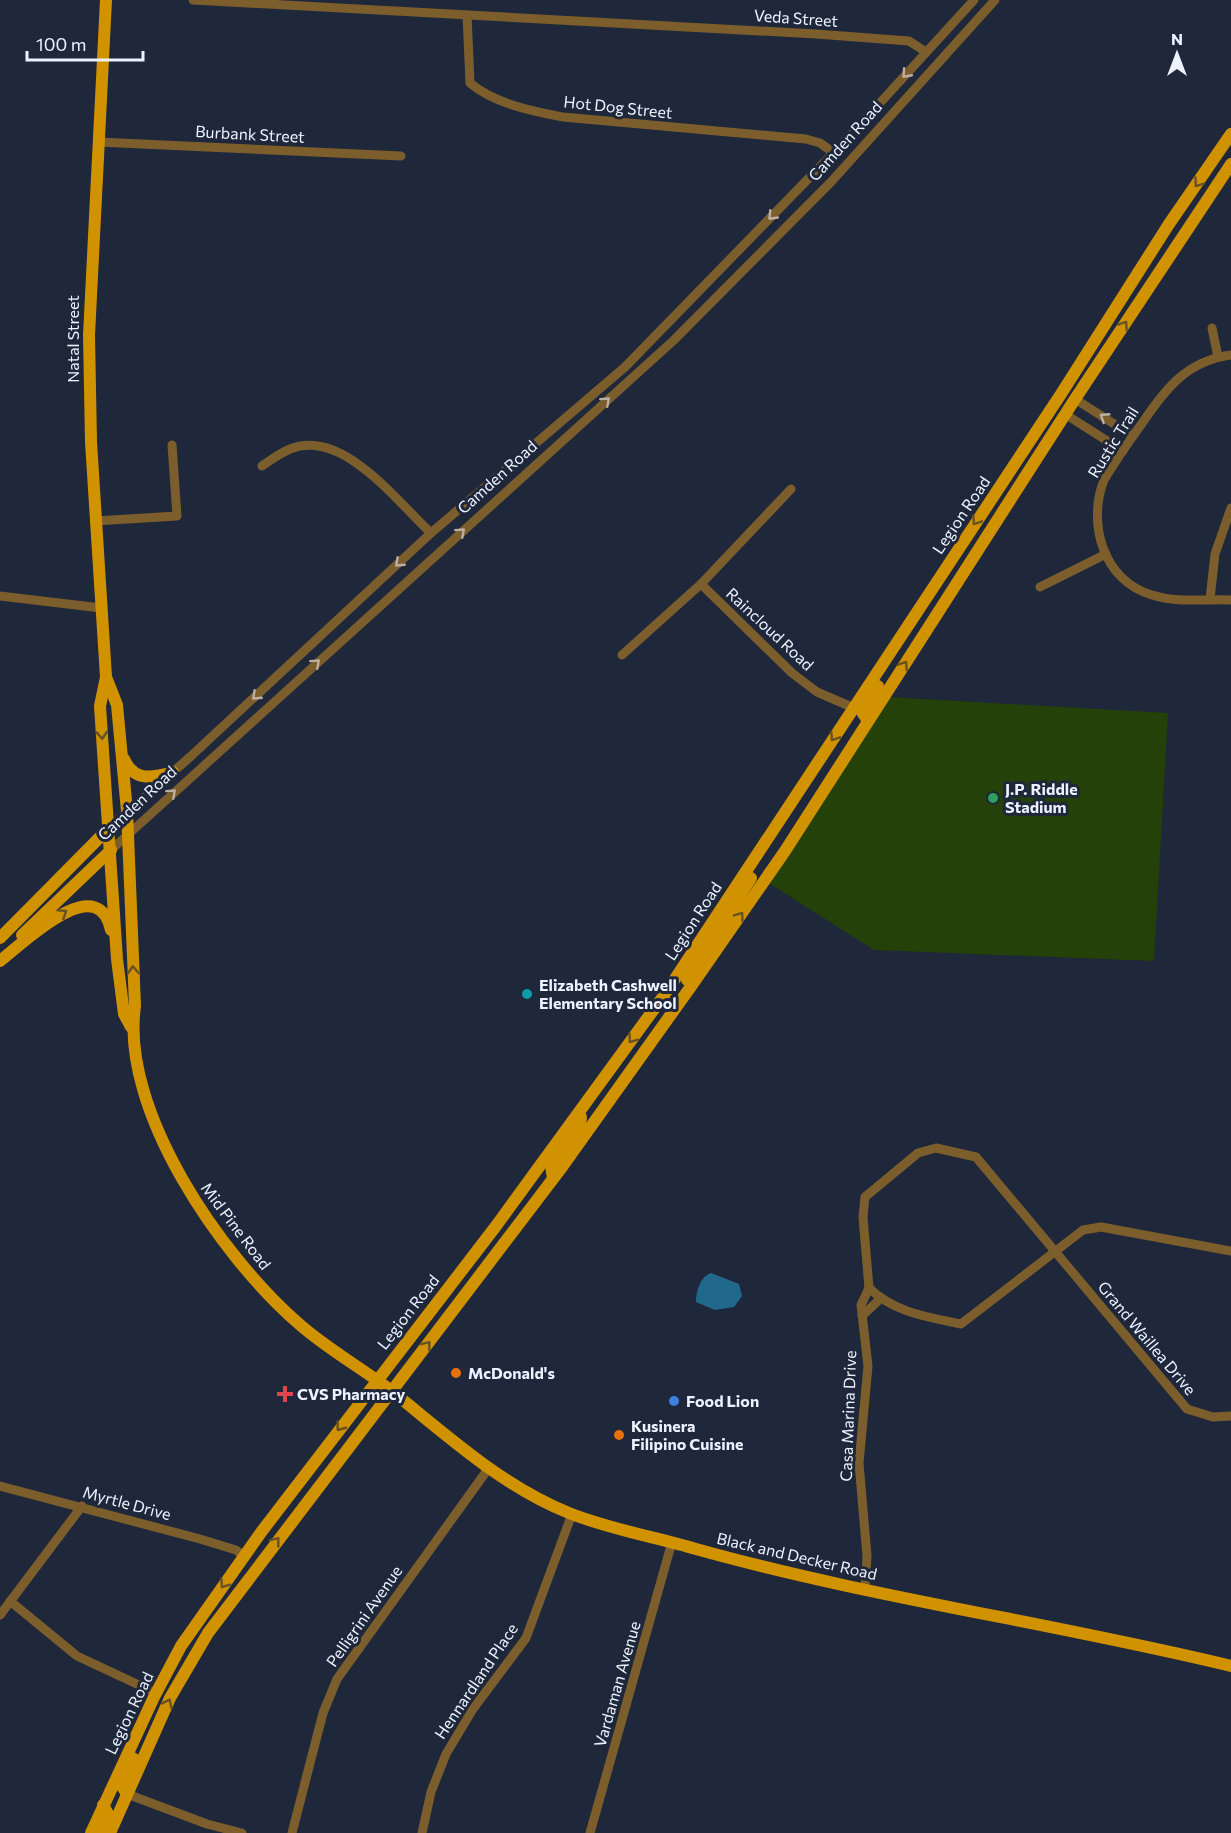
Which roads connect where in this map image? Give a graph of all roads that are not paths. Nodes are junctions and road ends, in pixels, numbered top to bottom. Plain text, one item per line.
1 (106, 0) edge
2 (193, 0) edge
3 (974, 0) edge
4 (995, 0) edge
5 (467, 15) junction
6 (926, 52) junction
7 (1231, 134) edge
8 (98, 142) junction
9 (834, 153) junction
10 (401, 156) dead end
11 (1231, 164) edge
12 (1212, 328) dead end
13 (1102, 330) junction
14 (1231, 355) edge
15 (1218, 357) junction
16 (1076, 399) junction
17 (1049, 412) junction
18 (1065, 414) junction
19 (1133, 436) junction
20 (172, 445) dead end
21 (1123, 451) junction
22 (262, 466) dead end
23 (791, 489) dead end
24 (1231, 508) edge
25 (95, 520) junction
26 (431, 533) junction
27 (980, 546) junction
28 (1107, 554) junction
29 (701, 584) junction
30 (1040, 587) dead end
31 (0, 596) edge
32 (925, 599) junction
33 (1210, 599) junction
34 (1231, 600) edge
35 (101, 608) junction
36 (622, 656) dead end
37 (106, 677) junction
38 (854, 708) junction
39 (868, 721) junction
40 (122, 753) junction
41 (173, 772) junction
42 (127, 811) junction
43 (109, 828) junction
44 (128, 832) junction
45 (763, 846) junction
46 (111, 850) junction
47 (0, 938) edge
48 (0, 959) edge
49 (117, 959) junction
50 (672, 983) junction
51 (692, 985) junction
52 (131, 1028) junction
53 (610, 1099) junction
54 (583, 1107) junction
55 (538, 1169) junction
56 (553, 1178) junction
57 (1231, 1251) edge
58 (1055, 1252) junction
59 (484, 1270) junction
60 (869, 1288) junction
61 (863, 1297) junction
62 (880, 1299) junction
63 (872, 1308) junction
64 (862, 1316) junction
65 (376, 1380) junction
66 (391, 1391) junction
67 (1231, 1416) edge
68 (488, 1469) junction
69 (0, 1486) edge
70 (82, 1506) junction
71 (572, 1514) junction
72 (672, 1542) junction
73 (244, 1556) junction
74 (865, 1589) junction
75 (10, 1601) junction
76 (0, 1615) edge
77 (1231, 1666) edge
78 (156, 1693) junction
79 (144, 1717) junction
80 (128, 1794) junction
81 (103, 1805) junction
82 (91, 1833) edge
83 (100, 1833) edge
84 (110, 1833) edge
85 (242, 1833) edge
86 (292, 1833) edge
87 (422, 1833) edge
88 (590, 1833) edge

1 - 8 main road, Natal Street
2 - 5 street, Veda Street
3 - 6 street, Camden Road
44 -> 4 street, Camden Road
5 - 6 street, Veda Street
5 - 9 street, Hot Dog Street
6 -> 9 street, Camden Road
7 -> 13 main road, Legion Road
8 - 10 street, Burbank Street
8 - 25 main road, Natal Street
9 -> 26 street, Camden Road
16 -> 11 main road, Legion Road
12 - 15 street
13 - 17 main road, Legion Road
13 - 18 main road
14 - 15 street, Rustic Trail
15 - 19 street, Rustic Trail
16 - 18 main road, Legion Road
19 -> 16 street
17 - 27 main road
17 -> 32 main road, Legion Road
18 - 21 street
18 - 27 main road, Legion Road
19 - 21 street, Rustic Trail
20 - 25 street
21 - 28 street, Rustic Trail
22 - 26 street
23 - 29 street
24 - 33 street
25 - 35 main road, Natal Street
26 -> 41 street, Camden Road
39 -> 27 main road, Legion Road
28 - 30 street
28 - 33 street, Rustic Trail
29 - 36 street
29 - 38 street, Raincloud Road
31 - 35 street
32 - 38 main road, Legion Road
32 - 39 main road
33 - 34 street, Rustic Trail
35 - 37 main road, Natal Street
37 - 40 main road, Natal Street
37 -> 43 main road, Natal Street
38 -> 45 main road, Legion Road
51 -> 39 main road, Legion Road
40 - 41 main road
40 - 42 main road, Natal Street
41 - 42 street, Camden Road
42 - 43 street, Camden Road
42 - 44 main road, Natal Street
43 - 46 main road, Natal Street
43 - 47 main road, Camden Road
44 - 46 street, Camden Road
52 -> 44 main road, Mid Pine Road
45 - 50 main road, Legion Road
45 - 51 main road
46 - 48 main road, Camden Road
46 - 49 main road, Mid Pine Road
48 -> 49 main road
49 - 52 main road, Mid Pine Road
50 - 53 main road
50 -> 54 main road, Legion Road
51 - 53 main road, Legion Road
52 - 65 main road, Mid Pine Road
53 - 56 main road, Legion Road
54 - 55 main road, Legion Road
54 - 56 main road
55 - 59 main road
55 - 65 main road, Legion Road
56 - 59 main road, Legion Road
57 - 58 street
58 - 60 street, Grand Waillea Drive
58 - 62 street
58 - 67 street, Grand Waillea Drive
66 -> 59 main road, Legion Road
60 - 61 street
60 - 62 street
61 - 63 street
61 - 64 street, Casa Marina Drive
62 - 63 street
63 - 64 street
64 - 74 street, Casa Marina Drive
65 - 66 main road, Mid Pine Road
65 -> 73 main road, Legion Road
66 - 68 main road, Black and Decker Road
80 -> 66 main road, Legion Road
68 - 71 main road, Black and Decker Road
68 - 86 street, Pelligrini Avenue
69 - 70 street, Myrtle Drive
70 - 73 street, Myrtle Drive
70 - 75 street
71 - 72 main road, Black and Decker Road
71 - 87 street, Hennardland Place
72 - 74 main road, Black and Decker Road
72 - 88 street, Vardaman Avenue
73 -> 78 main road, Legion Road
74 - 77 main road, Black and Decker Road
75 - 76 street
75 - 78 street
78 - 79 main road, Legion Road
79 - 80 main road
79 - 81 main road, Legion Road
80 - 84 main road, Legion Road
80 - 85 street
81 - 82 main road, Legion Road
81 - 83 main road

